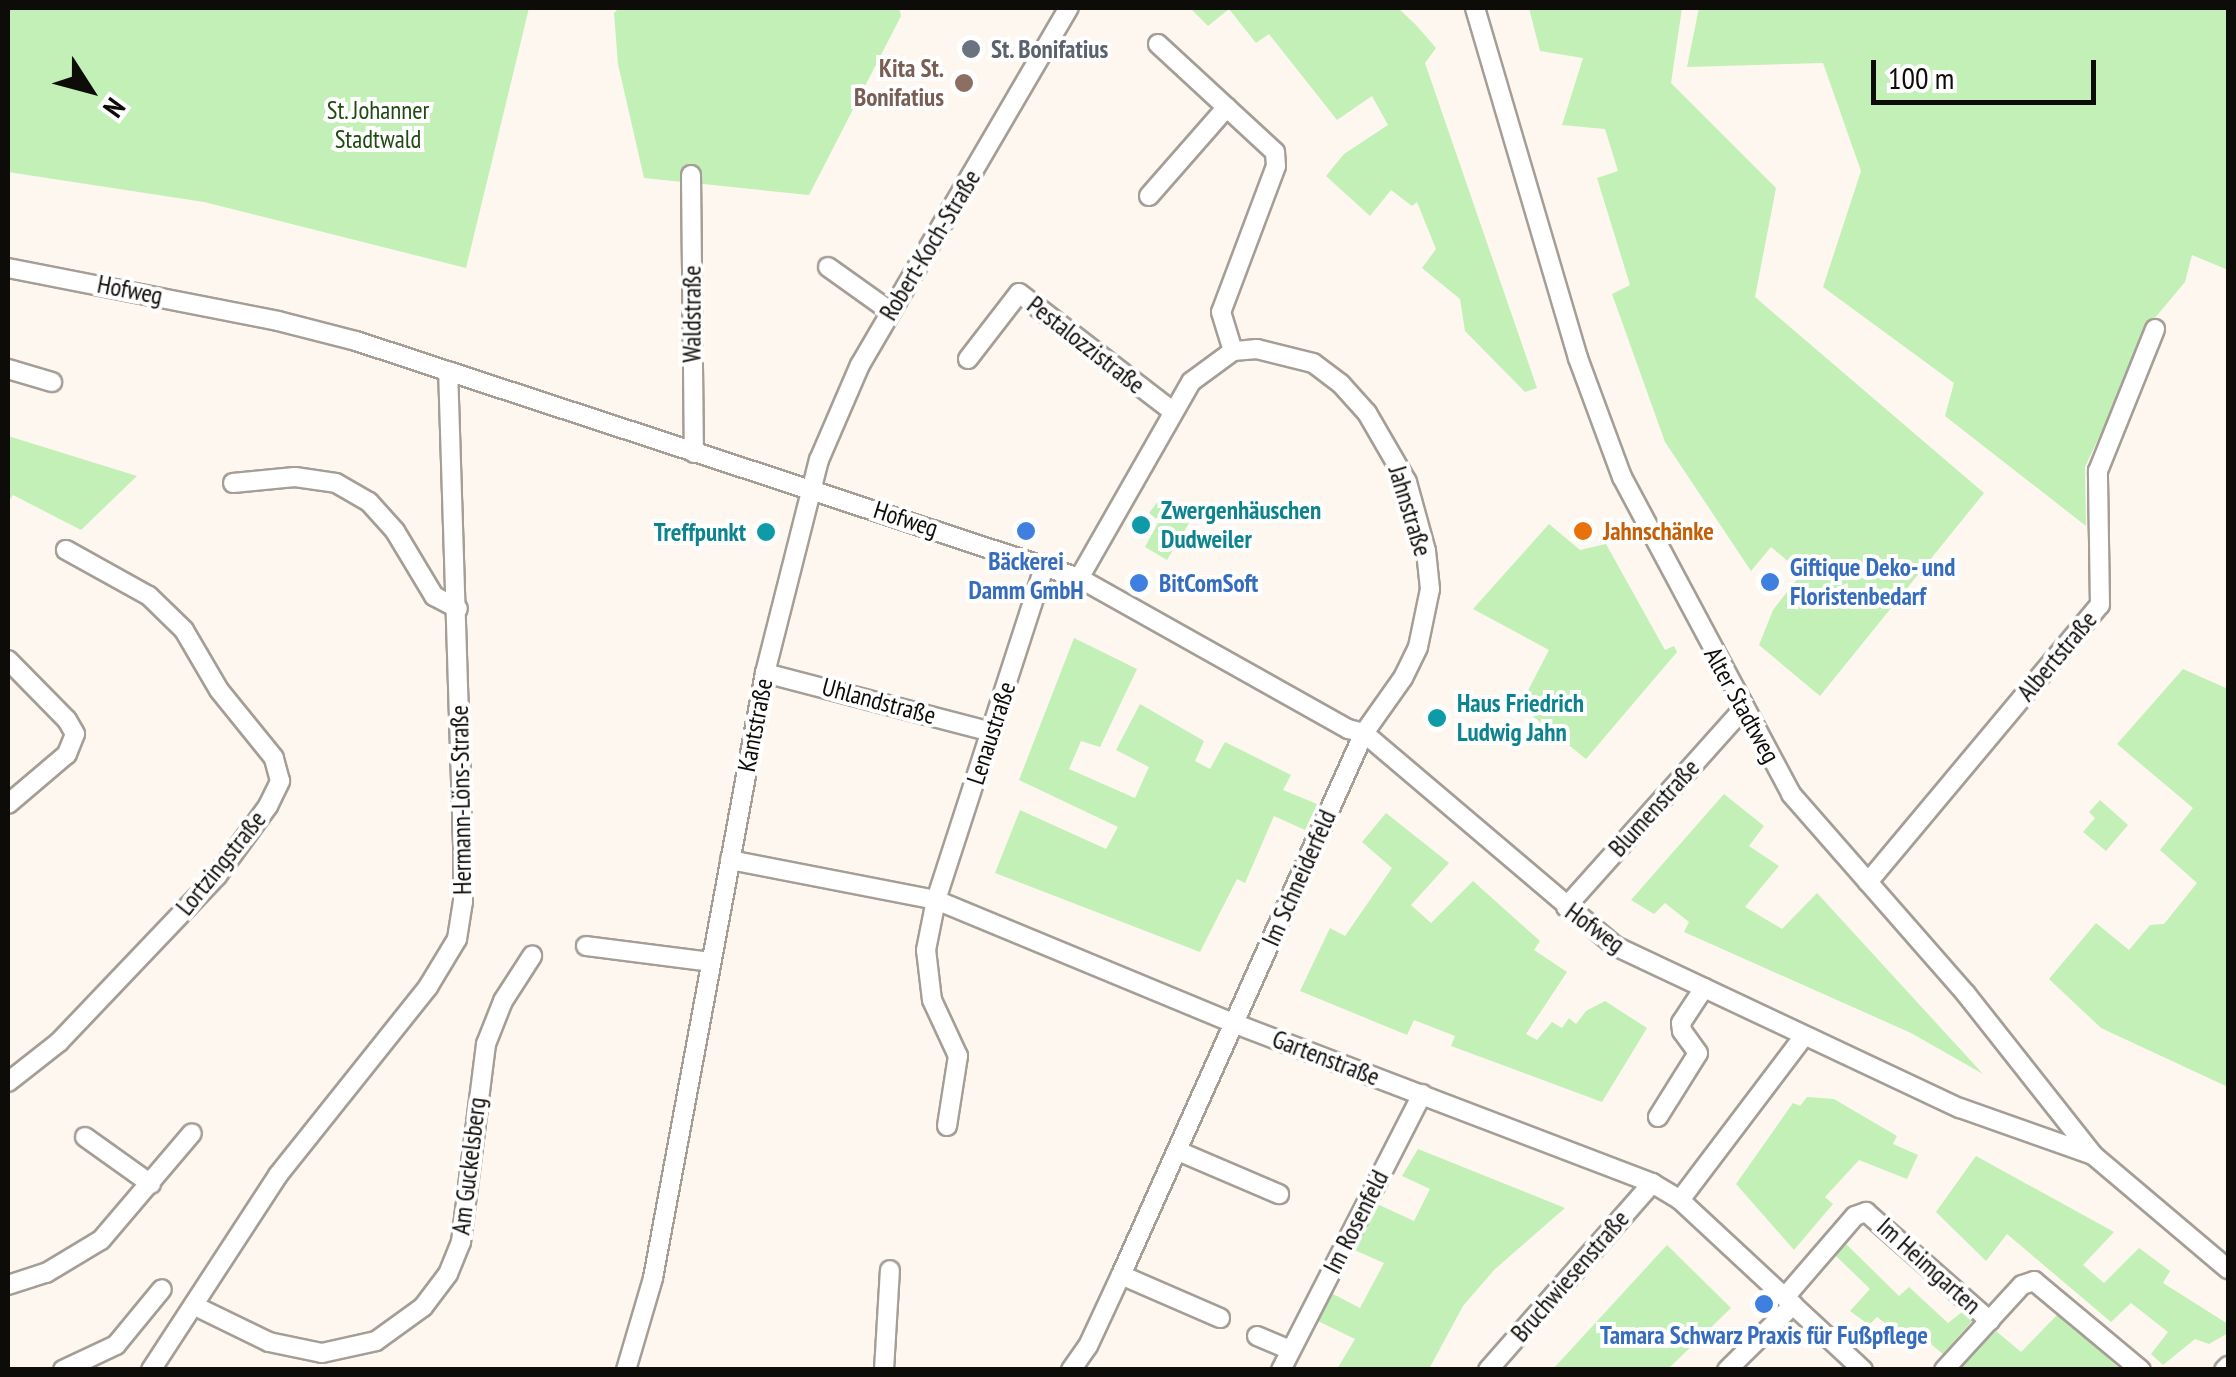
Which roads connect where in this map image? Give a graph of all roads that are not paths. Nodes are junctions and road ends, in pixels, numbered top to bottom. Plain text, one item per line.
1 (1069, 8) edge
2 (1475, 8) edge
3 (1158, 44) dead end
4 (1227, 107) junction
5 (691, 176) dead end
6 (1149, 196) dead end
7 (828, 267) dead end
8 (8, 268) edge
9 (891, 312) junction
10 (2155, 329) dead end
11 (1233, 351) junction
12 (968, 359) dead end
13 (8, 370) edge
14 (448, 371) junction
15 (52, 382) dead end
16 (1171, 410) junction
17 (694, 453) junction
18 (233, 483) dead end
19 (811, 490) junction
20 (66, 550) dead end
21 (1045, 564) junction
22 (1079, 578) junction
23 (458, 609) junction
24 (8, 660) edge
25 (765, 673) junction
26 (1743, 709) junction
27 (992, 732) junction
28 (1364, 733) junction
29 (8, 804) edge
30 (730, 860) junction
31 (1868, 882) junction
32 (936, 900) junction
33 (1566, 907) junction
34 (586, 946) dead end
35 (532, 956) dead end
36 (711, 962) junction
37 (1704, 988) junction
38 (1233, 1023) junction
39 (1804, 1036) junction
40 (8, 1082) edge
41 (1422, 1094) junction
42 (1658, 1117) dead end
43 (946, 1126) dead end
44 (192, 1133) dead end
45 (85, 1138) dead end
46 (1178, 1151) junction
47 (2093, 1156) junction
48 (1652, 1183) junction
49 (151, 1184) junction
50 (1279, 1194) dead end
51 (1680, 1200) junction
52 (890, 1270) dead end
53 (2228, 1270) edge
54 (1122, 1275) junction
55 (8, 1285) edge
56 (162, 1289) dead end
57 (1789, 1301) junction
58 (195, 1306) junction
59 (1220, 1318) dead end
60 (1990, 1321) junction
61 (1258, 1336) dead end
62 (1290, 1350) junction
63 (63, 1370) edge
64 (151, 1370) edge
65 (626, 1370) edge
66 (884, 1370) edge
67 (1071, 1370) edge
68 (1280, 1370) edge
69 (1488, 1370) edge
70 (1728, 1370) edge
71 (1863, 1370) edge
72 (1944, 1370) edge
73 (2141, 1370) edge

1 - 9 street, Robert-Koch-Straße
2 - 26 street, Alter Stadtweg
3 - 4 street
4 - 6 street
4 - 11 street
5 - 17 street, Waldstraße
7 - 9 street
8 - 14 street, Hofweg
9 - 19 street, Robert-Koch-Straße
10 - 31 street, Albertstraße
11 - 16 street
11 - 28 street, Jahnstraße
12 - 16 street, Pestalozzistraße
13 - 15 street
14 - 17 street, Hofweg
14 - 23 street, Hermann-Löns-Straße
16 - 22 street
17 - 19 street, Hofweg
18 - 23 street
19 - 21 street, Hofweg
19 - 25 street, Kantstraße
20 - 40 street, Lortzingstraße
21 - 22 street, Hofweg
21 - 27 street, Lenaustraße
22 - 28 street, Hofweg
23 - 58 street, Hermann-Löns-Straße
24 - 29 street
25 - 27 street, Uhlandstraße
25 - 30 street, Kantstraße
26 - 31 street, Alter Stadtweg
26 - 33 street, Blumenstraße
27 - 32 street, Lenaustraße
28 - 33 street, Hofweg
28 - 38 street, Im Schneiderfeld
30 - 32 street, Gartenstraße
30 - 36 street, Kantstraße
31 - 47 street, Alter Stadtweg
32 - 38 street, Gartenstraße
32 - 43 street, Lenaustraße
33 - 37 street, Hofweg
34 - 36 street
35 - 58 street, Am Guckelsberg
36 - 65 street, Kantstraße
37 - 39 street, Hofweg
37 - 42 street
38 - 41 street, Gartenstraße
38 - 46 street, Im Schneiderfeld
39 - 47 street, Hofweg
39 - 51 street
41 - 48 street, Gartenstraße
41 - 62 street, Im Rosenfeld
44 - 49 street
45 - 49 street
46 - 50 street
46 - 54 street, Im Schneiderfeld
47 - 53 street, Alter Stadtweg
48 - 51 street, Gartenstraße
48 - 69 street, Bruchwiesenstraße
49 - 55 street
51 - 57 street, Gartenstraße
52 - 66 street
54 - 59 street
54 - 67 street, Im Schneiderfeld
56 - 63 street
57 - 60 street, Im Heimgarten
57 - 70 street
57 - 71 street, Gartenstraße
58 - 64 street, Hermann-Löns-Straße
60 - 72 street
60 - 73 street
61 - 62 street
62 - 68 street, Im Rosenfeld

